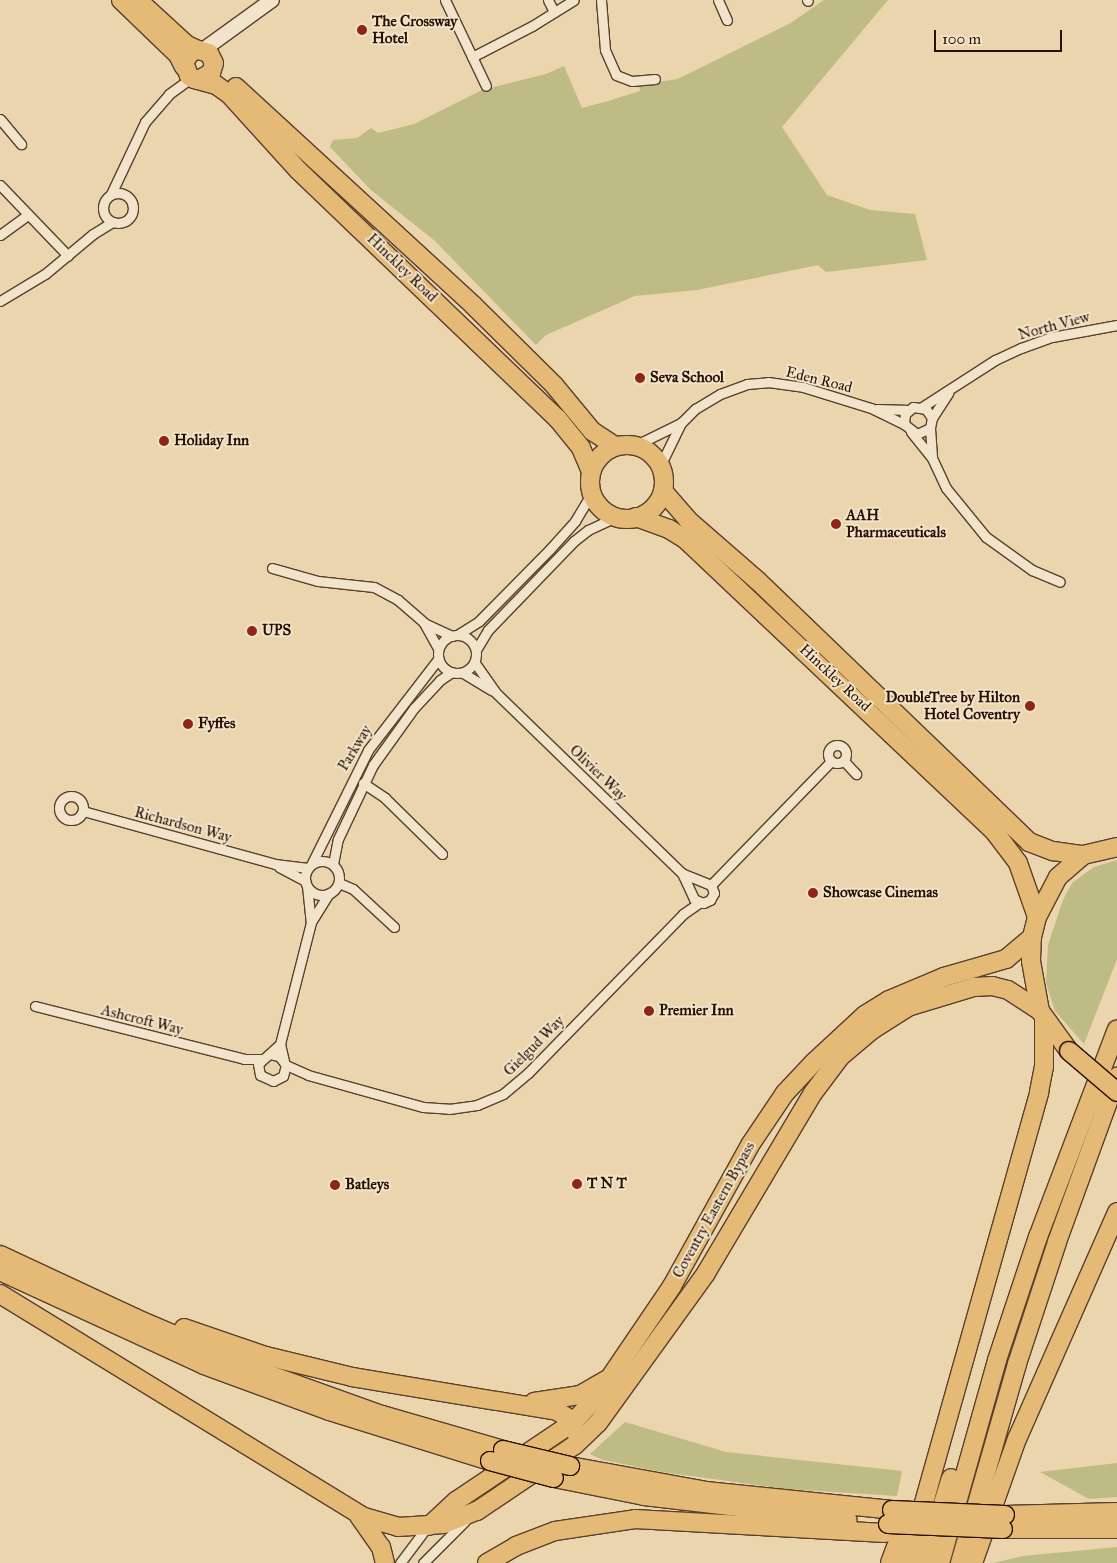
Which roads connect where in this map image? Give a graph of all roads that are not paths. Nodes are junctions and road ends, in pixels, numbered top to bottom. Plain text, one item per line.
1 (121, 0) edge
2 (137, 0) edge
3 (272, 0) edge
4 (445, 0) edge
5 (548, 0) edge
6 (574, 0) edge
7 (601, 0) edge
8 (718, 0) edge
9 (554, 12) junction
10 (727, 20) dead end
11 (207, 55) junction
12 (472, 57) junction
13 (190, 74) junction
14 (655, 79) dead end
15 (486, 86) dead end
16 (0, 119) edge
17 (21, 144) dead end
18 (0, 185) edge
19 (116, 193) junction
20 (28, 215) junction
21 (109, 219) junction
22 (0, 235) edge
23 (68, 256) junction
24 (0, 301) edge
25 (1117, 324) edge
26 (950, 391) junction
27 (922, 407) junction
28 (871, 408) junction
29 (909, 410) junction
30 (932, 418) junction
31 (681, 423) junction
32 (904, 424) junction
33 (930, 428) junction
34 (910, 432) junction
35 (615, 446) junction
36 (634, 446) junction
37 (932, 458) junction
38 (660, 466) junction
39 (591, 472) junction
40 (664, 491) junction
41 (591, 494) junction
42 (636, 517) junction
43 (614, 518) junction
44 (272, 568) dead end
45 (1060, 582) dead end
46 (424, 623) junction
47 (454, 635) junction
48 (438, 648) junction
49 (476, 650) junction
50 (438, 659) junction
51 (475, 662) junction
52 (452, 672) junction
53 (463, 673) junction
54 (495, 692) junction
55 (844, 760) junction
56 (831, 761) junction
57 (856, 774) dead end
58 (363, 783) junction
59 (84, 812) dead end
60 (1114, 845) edge
61 (442, 854) dead end
62 (1083, 854) junction
63 (275, 864) junction
64 (333, 864) junction
65 (310, 866) junction
66 (682, 873) junction
67 (700, 882) junction
68 (306, 883) junction
69 (339, 883) junction
70 (711, 886) junction
71 (693, 893) junction
72 (329, 894) junction
73 (700, 902) junction
74 (683, 914) junction
75 (1037, 917) junction
76 (310, 922) junction
77 (394, 927) dead end
78 (1032, 937) junction
79 (34, 1006) dead end
80 (1042, 1014) junction
81 (1117, 1029) edge
82 (280, 1044) junction
83 (270, 1054) junction
84 (244, 1059) junction
85 (261, 1060) junction
86 (285, 1063) junction
87 (258, 1069) junction
88 (308, 1075) junction
89 (283, 1076) junction
90 (1117, 1077) edge
91 (1117, 1092) edge
92 (1117, 1212) edge
93 (0, 1255) edge
94 (0, 1271) edge
95 (0, 1294) edge
96 (135, 1318) junction
97 (974, 1321) junction
98 (997, 1360) junction
99 (618, 1368) junction
100 (521, 1404) junction
101 (572, 1422) junction
102 (574, 1445) junction
103 (496, 1456) junction
104 (477, 1511) junction
105 (355, 1512) junction
106 (1117, 1512) edge
107 (888, 1522) junction
108 (1004, 1522) junction
109 (427, 1527) junction
110 (1117, 1529) edge
111 (490, 1561) edge
112 (385, 1563) edge
113 (400, 1563) edge
114 (423, 1563) edge
115 (890, 1563) edge
116 (907, 1563) edge
117 (924, 1563) edge
118 (940, 1563) edge
119 (960, 1563) edge
120 (973, 1563) edge

1 - 13 highway
2 - 11 highway, Hinckley Road
3 - 11 street
4 - 12 street
5 - 9 street
6 - 9 street
7 - 14 street
8 - 10 street
9 - 12 street
11 - 13 highway
11 - 13 highway
11 - 35 highway, Hinckley Road
12 - 15 street
13 - 19 street
13 - 39 highway, Hinckley Road
16 - 17 street
18 - 20 street
19 - 21 street
19 - 21 street
20 - 22 street
20 - 23 street
21 - 23 street
23 - 24 street
25 - 26 street, North View
26 - 27 street
26 - 30 street
27 - 29 street
27 - 30 street
28 - 29 street
28 - 31 street, Eden Road
28 - 32 street
29 - 32 street
30 - 33 street
31 - 36 street, Eden Road
31 - 38 street, Eden Road
32 - 34 street
33 - 34 street
33 - 37 street
34 - 37 street
35 - 36 highway
35 - 39 highway
36 - 38 highway
37 - 45 street
38 - 40 highway
39 - 41 highway
40 - 42 highway
40 - 62 highway, Hinckley Road
41 - 43 highway
41 - 47 street
42 - 43 highway
42 - 75 highway, Hinckley Road
43 - 49 street
44 - 46 street
46 - 47 street
46 - 48 street
47 - 48 street
47 - 49 street
48 - 50 street
49 - 51 street
50 - 52 street
50 - 65 street, Parkway
51 - 53 street
51 - 54 street, Olivier Way
52 - 53 street
52 - 58 street, Parkway
53 - 54 street, Olivier Way
54 - 66 street, Olivier Way
55 - 56 street
55 - 56 street
55 - 57 street
56 - 70 street
58 - 61 street
58 - 64 street, Parkway
59 - 63 street, Richardson Way
60 - 62 highway
62 - 75 highway
63 - 65 street, Richardson Way
63 - 68 street, Richardson Way
64 - 65 street
64 - 69 street
65 - 68 street
66 - 67 street, Olivier Way
66 - 71 street, Olivier Way
67 - 70 street
67 - 71 street
68 - 72 street
68 - 76 street
69 - 72 street
69 - 77 street
70 - 73 street
71 - 73 street
71 - 74 street, Gielgud Way
72 - 76 street
73 - 74 street, Gielgud Way
74 - 88 street, Gielgud Way
75 - 78 highway
76 - 82 street
78 - 80 highway
78 - 99 highway, Coventry Eastern Bypass
79 - 84 street, Ashcroft Way
80 - 91 highway, bridge
80 - 97 highway
80 - 102 highway, Coventry Eastern Bypass
81 - 98 highway
82 - 83 street
82 - 86 street
83 - 85 street
83 - 86 street
84 - 85 street, Ashcroft Way
84 - 87 street, Ashcroft Way
85 - 87 street
86 - 88 street, Gielgud Way
86 - 89 street
87 - 89 street, Ashcroft Way
88 - 89 street, Gielgud Way
90 - 119 highway
92 - 120 highway
93 - 96 highway
94 - 103 highway
95 - 105 highway
96 - 100 highway
96 - 103 highway
97 - 115 highway
97 - 116 highway
98 - 117 highway
98 - 118 highway
99 - 100 highway
99 - 101 highway, Coventry Eastern Bypass
100 - 101 highway
101 - 102 highway
101 - 109 highway, Coventry Eastern Bypass
102 - 104 highway, Coventry Eastern Bypass
103 - 107 highway, bridge
103 - 107 highway, bridge
104 - 109 highway, Coventry Eastern Bypass
104 - 114 street
105 - 109 highway, Coventry Eastern Bypass
105 - 112 highway
106 - 108 highway
107 - 108 highway, bridge
107 - 108 highway, bridge
107 - 111 highway
108 - 110 highway
109 - 113 street

